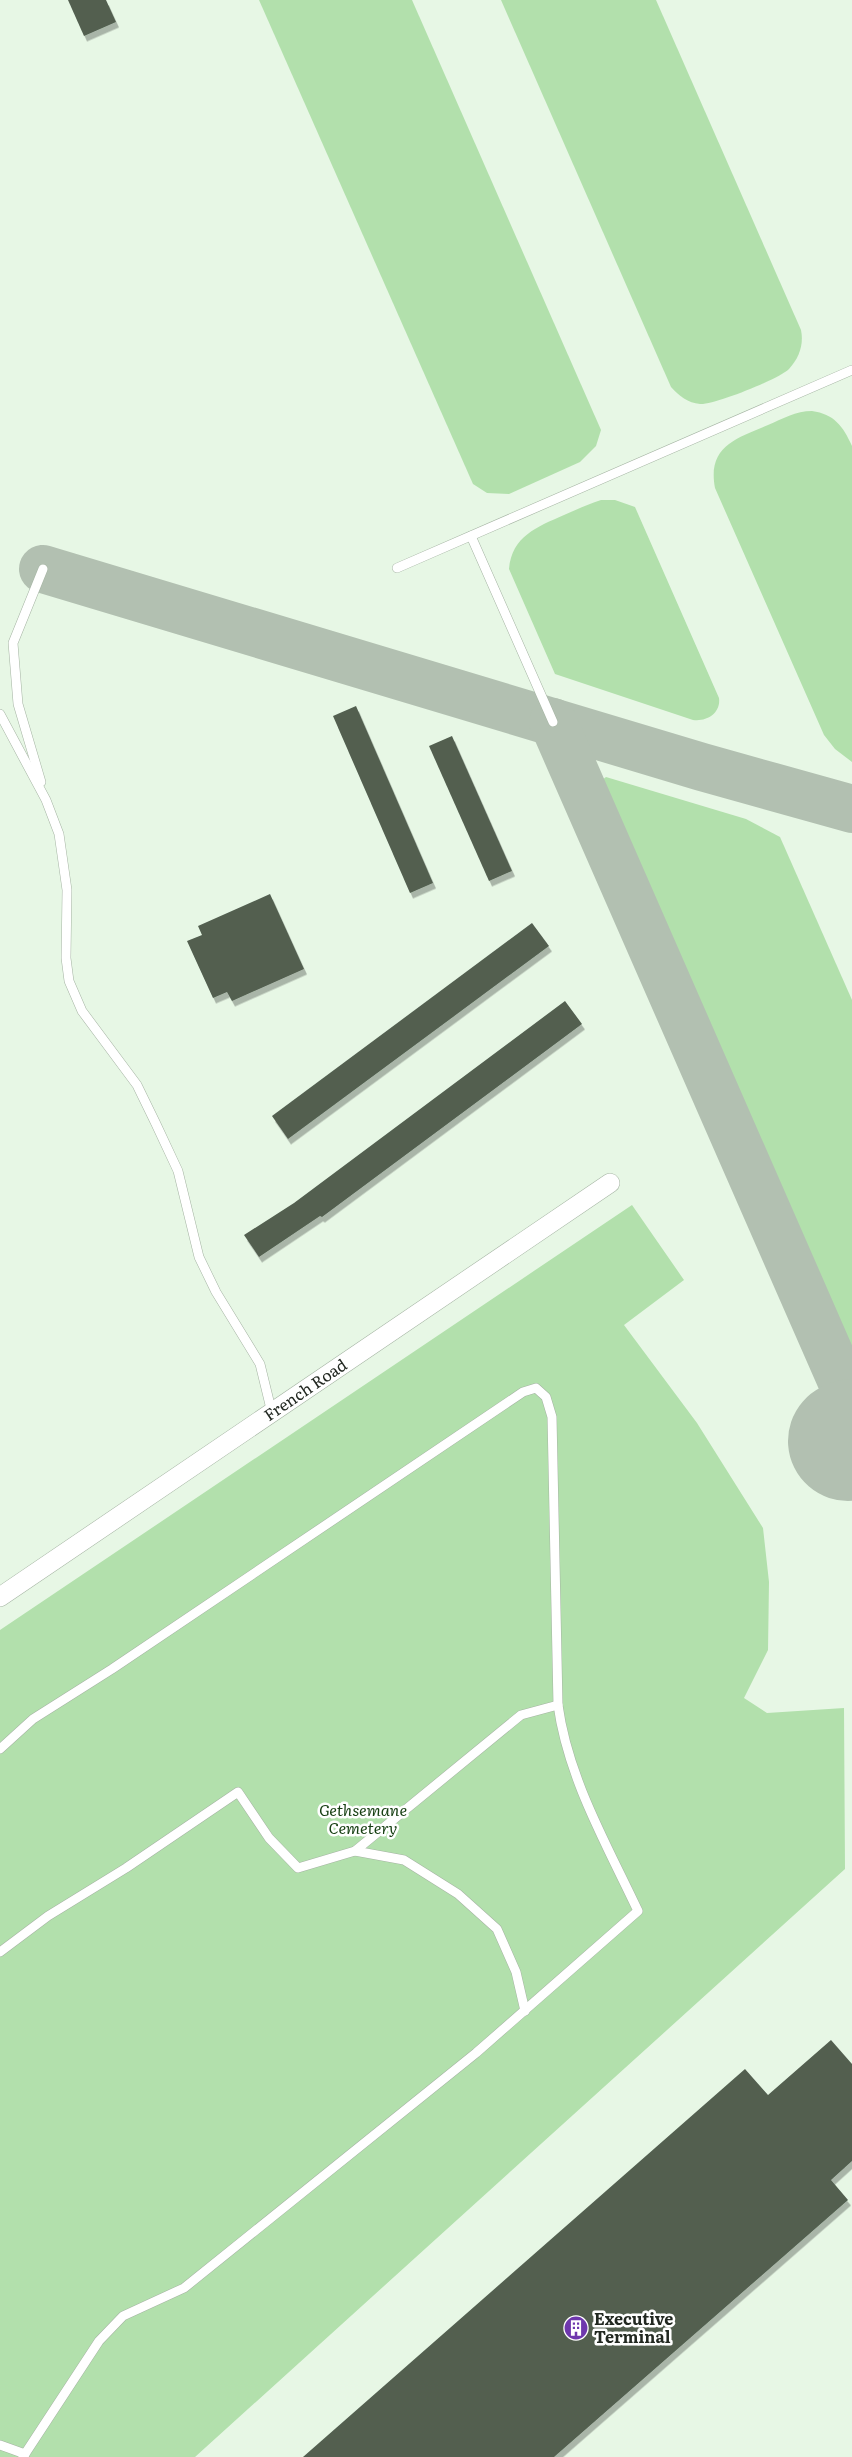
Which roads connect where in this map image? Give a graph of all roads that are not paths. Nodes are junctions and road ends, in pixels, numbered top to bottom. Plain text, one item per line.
1 (852, 370) edge
2 (471, 536) junction
3 (397, 568) dead end
4 (43, 569) dead end
5 (0, 714) edge
6 (553, 722) dead end
7 (46, 800) junction
8 (610, 1183) dead end
9 (272, 1413) junction
10 (0, 1597) edge
11 (558, 1705) junction
12 (0, 1749) edge
13 (355, 1851) junction
14 (0, 1952) edge
15 (526, 2012) junction
16 (0, 2445) edge
17 (24, 2455) edge

1 - 2 lane
2 - 3 lane
2 - 6 lane
4 - 7 lane
5 - 7 lane
7 - 9 lane
8 - 9 street, French Road
9 - 10 street, French Road
11 - 12 lane
11 - 13 lane
11 - 15 lane
13 - 14 lane
13 - 15 lane
15 - 17 lane
16 - 17 lane

